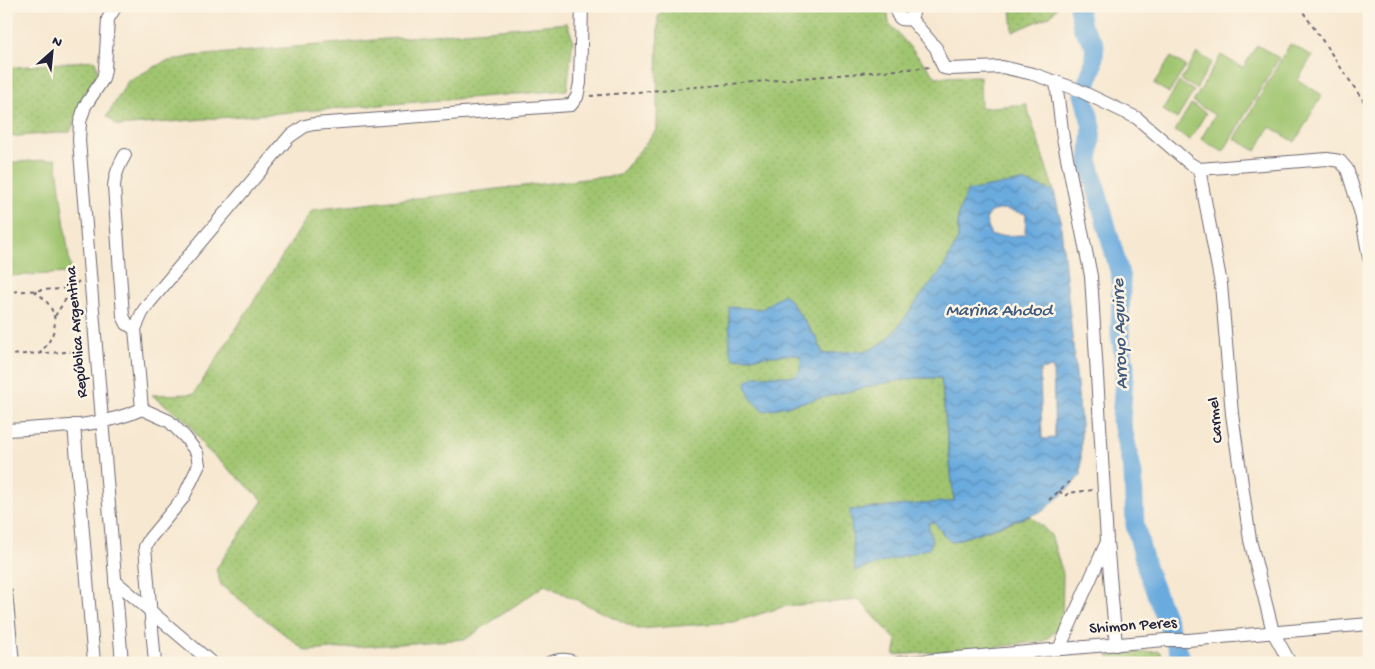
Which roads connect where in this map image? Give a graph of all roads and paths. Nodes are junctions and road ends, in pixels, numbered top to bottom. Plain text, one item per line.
1 (116, 6) edge
2 (582, 6) edge
3 (897, 6) edge
4 (1299, 6) edge
5 (911, 12) edge
6 (108, 13) edge
7 (944, 68) junction
8 (1056, 82) junction
9 (578, 97) junction
10 (1369, 109) edge
11 (125, 155) dead end
12 (1199, 169) junction
13 (1369, 258) edge
14 (90, 266) junction
15 (74, 286) junction
16 (34, 291) junction
17 (6, 292) edge
18 (54, 317) junction
19 (135, 330) junction
20 (96, 351) junction
21 (40, 353) junction
22 (6, 355) edge
23 (142, 409) junction
24 (102, 422) junction
25 (74, 425) junction
26 (6, 430) edge
27 (1069, 482) dead end
28 (1104, 488) junction
29 (1059, 491) junction
30 (1049, 500) dead end
31 (1107, 541) junction
32 (115, 581) junction
33 (6, 593) edge
34 (151, 610) junction
35 (1369, 624) edge
36 (1273, 632) junction
37 (1116, 644) junction
38 (1059, 649) junction
39 (1041, 657) edge
40 (12, 663) edge
41 (94, 663) edge
42 (122, 663) edge
43 (155, 663) edge
44 (212, 663) edge
45 (549, 663) edge
46 (576, 663) edge
47 (899, 663) edge
48 (1290, 663) edge

1 - 6 street, República Argentina
2 - 9 street
3 - 5 street
4 - 10 path
5 - 7 street
6 - 14 street, República Argentina
7 - 8 street
7 - 9 path
8 - 12 street
8 - 28 street
9 - 19 street
11 - 19 street
12 - 13 street
12 - 36 street, Carmel
14 - 15 path
14 - 20 street, República Argentina
15 - 16 path
15 - 18 path
16 - 17 path
16 - 18 path
18 - 21 path
19 - 23 street
20 - 21 path
20 - 24 street, República Argentina
21 - 22 path
23 - 24 street
23 - 34 street
24 - 25 street
24 - 32 street, República Argentina
25 - 26 street
25 - 41 street
27 - 29 path
28 - 29 path
28 - 31 street
29 - 30 path
31 - 37 street
31 - 38 street
32 - 34 street
32 - 42 street, República Argentina
33 - 40 street
34 - 43 street
34 - 44 street
35 - 36 street, Shimon Peres
36 - 37 street, Shimon Peres
36 - 48 street, Carmel
37 - 38 street, Shimon Peres
38 - 39 street, Shimon Peres
39 - 47 street, Shimon Peres
45 - 46 street

